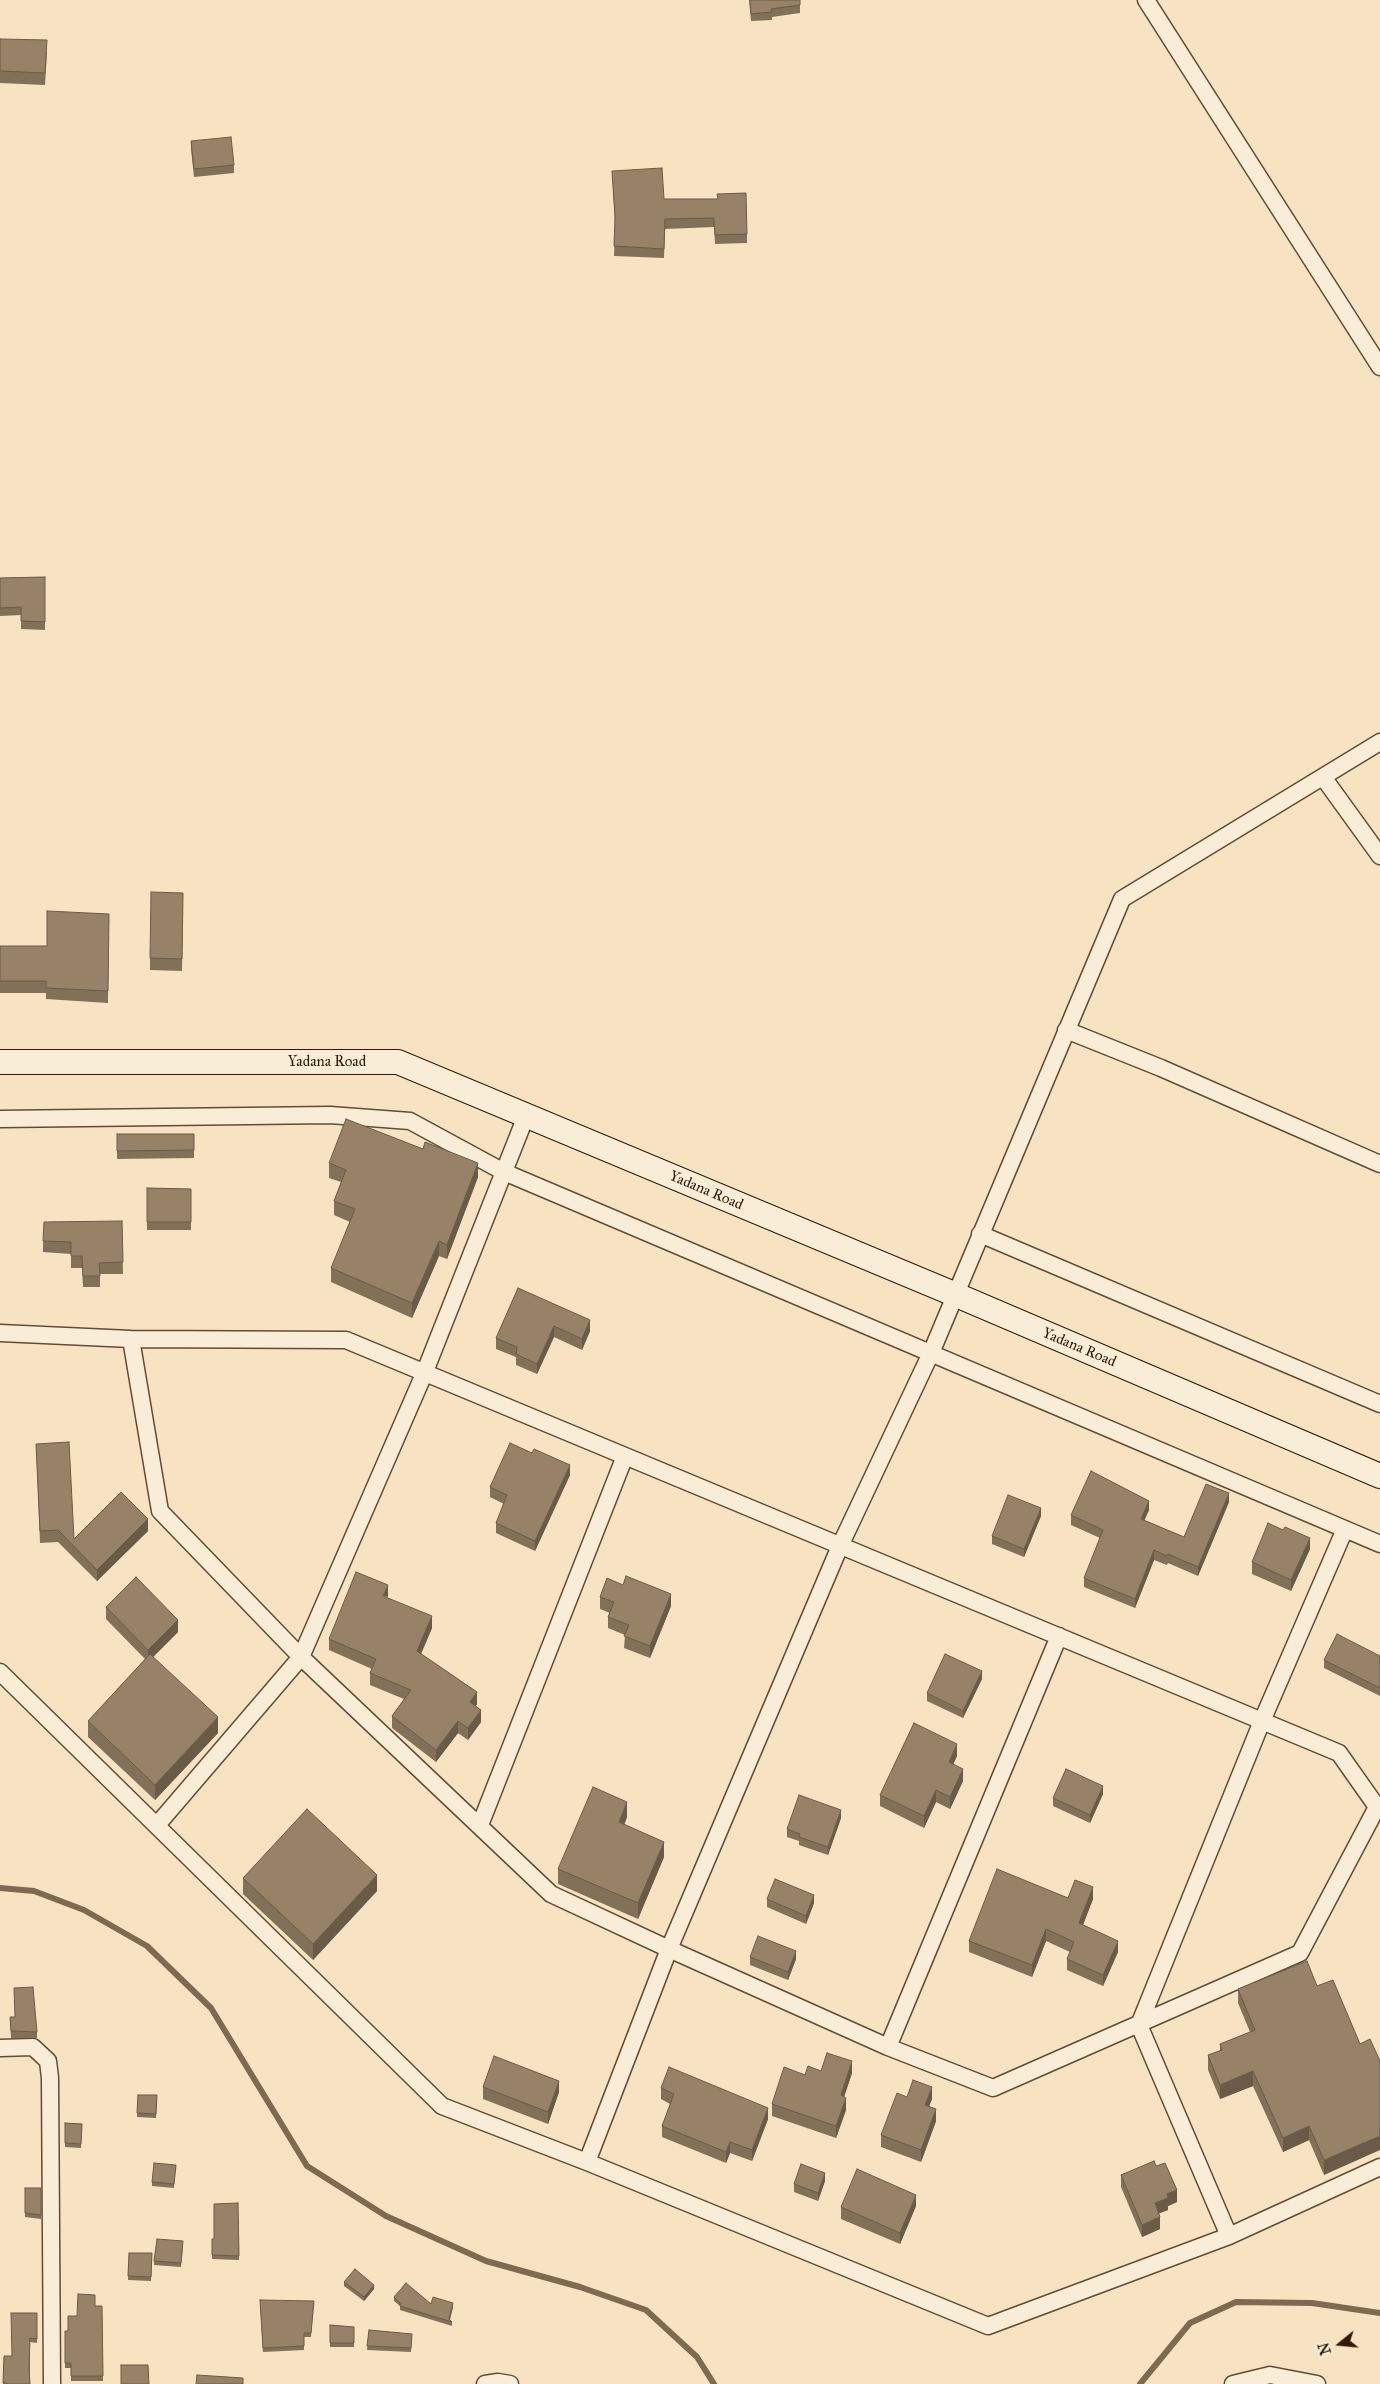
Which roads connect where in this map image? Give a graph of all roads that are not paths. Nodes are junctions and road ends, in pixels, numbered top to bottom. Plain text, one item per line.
1 (1146, 0) edge
2 (1380, 367) edge
3 (1380, 742) edge
4 (1323, 777) junction
5 (1380, 856) edge
6 (1066, 1030) junction
7 (0, 1062) edge
8 (526, 1116) junction
9 (0, 1119) edge
10 (1380, 1164) edge
11 (504, 1172) junction
12 (980, 1234) junction
13 (954, 1294) junction
14 (0, 1333) edge
15 (131, 1339) junction
16 (930, 1353) junction
17 (424, 1374) junction
18 (1380, 1404) edge
19 (625, 1456) junction
20 (1380, 1476) edge
21 (1345, 1530) junction
22 (1380, 1544) edge
23 (840, 1546) junction
24 (1058, 1636) junction
25 (301, 1657) junction
26 (0, 1672) edge
27 (1262, 1721) junction
28 (157, 1825) junction
29 (480, 1826) junction
30 (669, 1949) junction
31 (1139, 2025) junction
32 (888, 2047) junction
33 (0, 2048) edge
34 (587, 2162) junction
35 (1380, 2167) edge
36 (1229, 2236) junction
37 (1310, 2383) edge
38 (52, 2384) edge
39 (485, 2384) edge
40 (510, 2384) edge
41 (1233, 2384) edge

1 - 2 street
3 - 4 street
4 - 5 street
4 - 6 street
6 - 10 street
6 - 12 street
7 - 8 main road, Yadana Road
8 - 11 street
8 - 13 main road, Yadana Road
9 - 11 street
11 - 16 street
11 - 17 street
12 - 13 street
12 - 18 street
13 - 16 street
13 - 20 main road, Yadana Road
14 - 15 street
15 - 17 street
15 - 25 street
16 - 21 street
16 - 23 street
17 - 19 street
17 - 25 street
19 - 23 street
19 - 29 street
21 - 22 street
21 - 27 street
23 - 24 street
23 - 30 street
24 - 27 street
24 - 32 street
25 - 28 street
25 - 29 street
26 - 28 street
27 - 31 street
27 - 31 street
28 - 34 street
29 - 30 street
30 - 32 street
30 - 34 street
31 - 32 street
31 - 36 street
33 - 38 street
34 - 36 street
35 - 36 street
37 - 41 street
39 - 40 street

